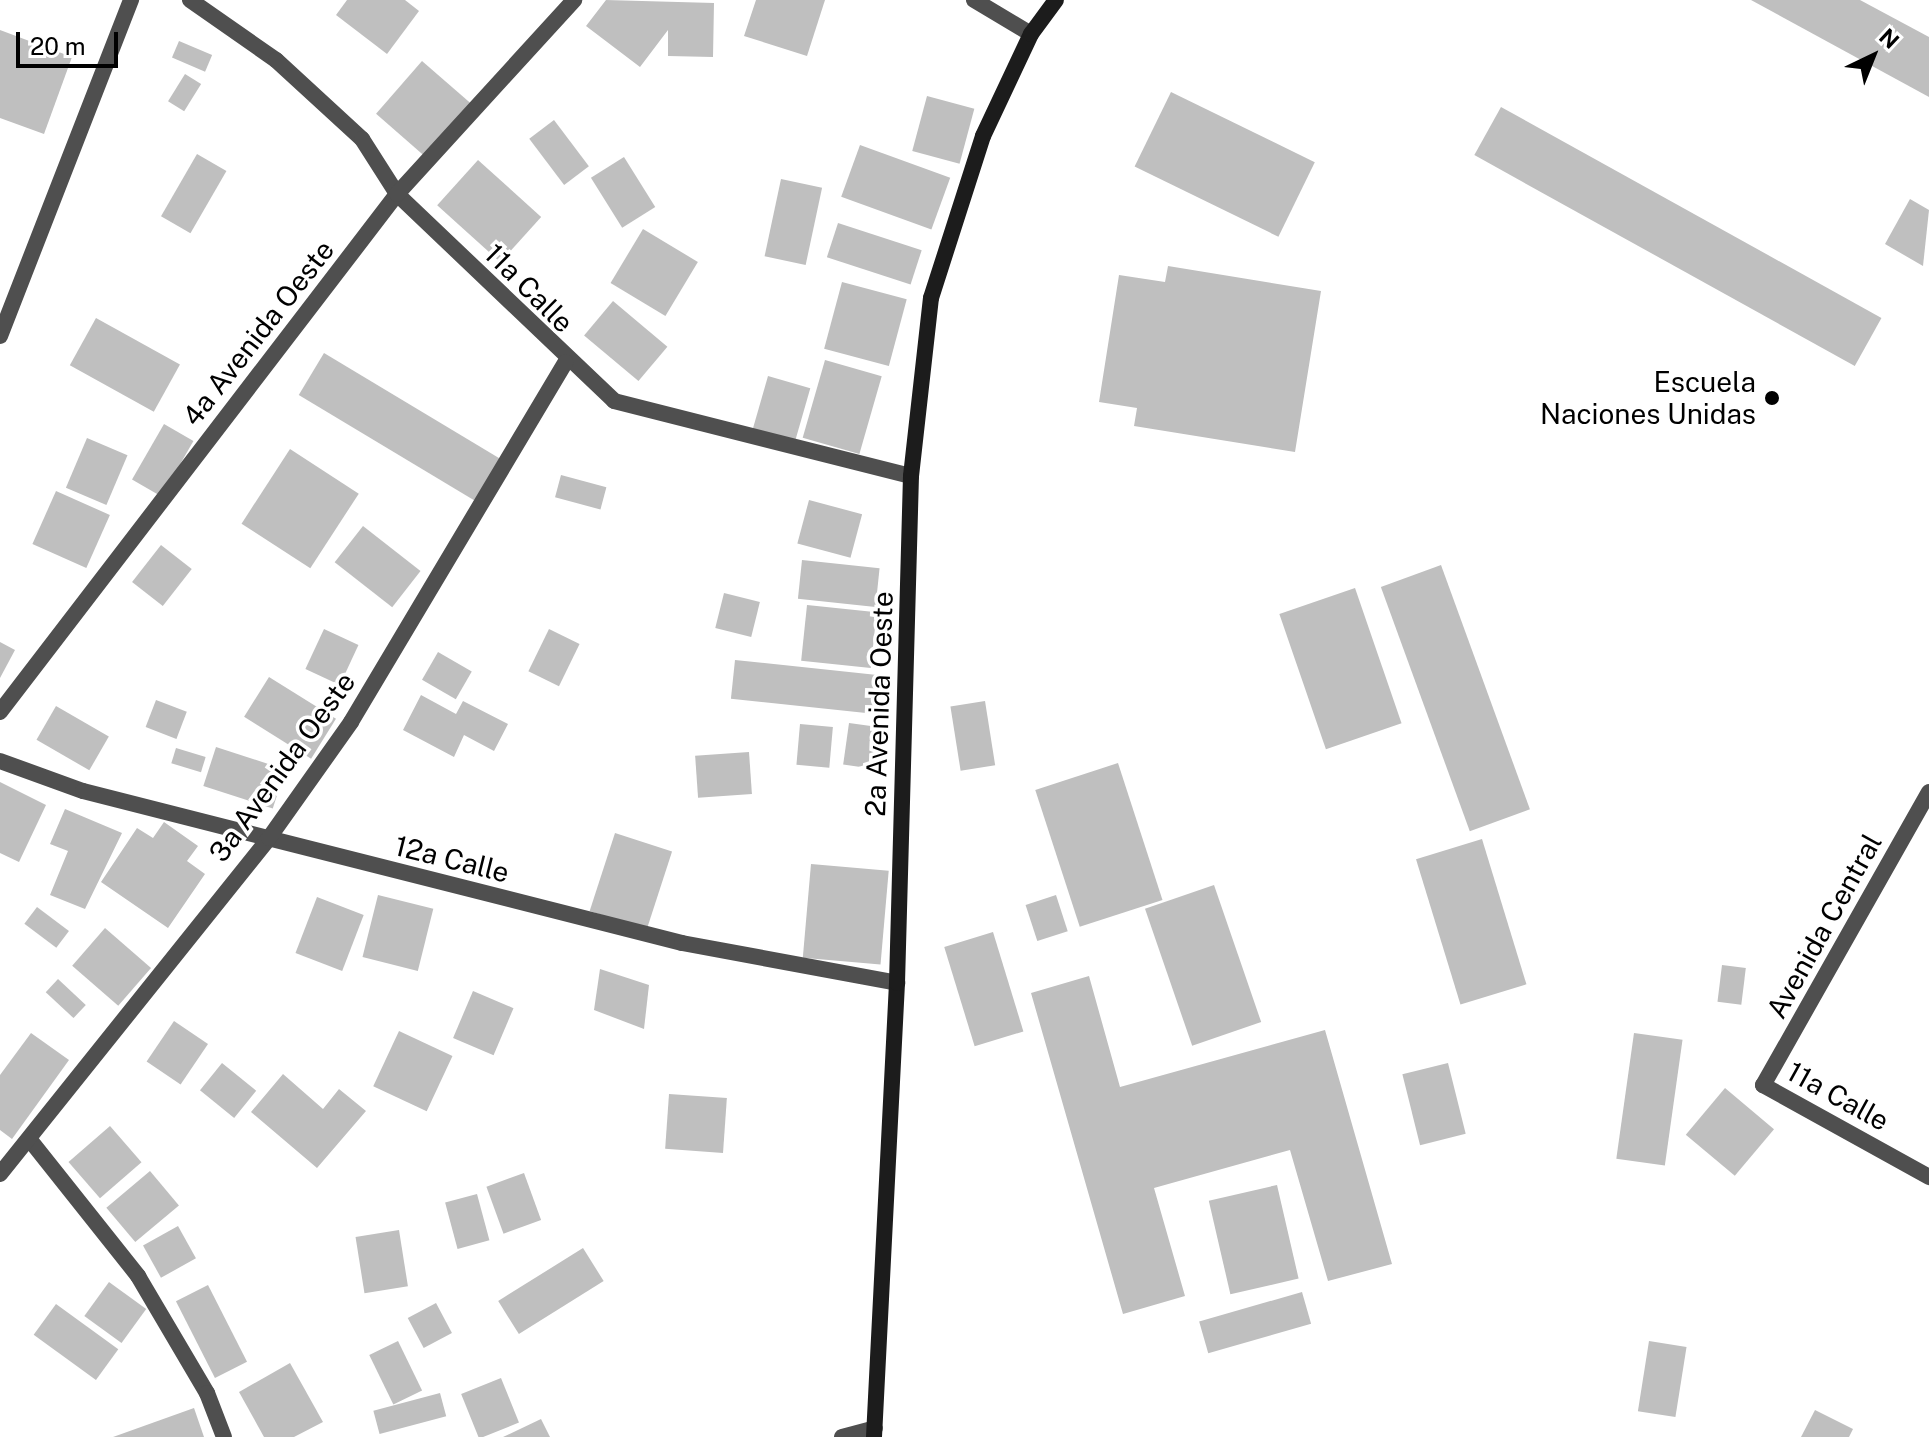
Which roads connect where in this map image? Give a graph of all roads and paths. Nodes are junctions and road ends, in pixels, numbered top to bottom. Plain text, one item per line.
1 (190, 0) edge
2 (574, 0) edge
3 (974, 0) edge
4 (1056, 0) edge
5 (125, 1) edge
6 (1031, 34) junction
7 (397, 194) junction
8 (0, 336) edge
9 (566, 362) junction
10 (911, 476) junction
11 (0, 712) edge
12 (0, 761) edge
13 (1929, 792) edge
14 (269, 838) junction
15 (897, 983) junction
16 (1763, 1085) joint
17 (30, 1140) junction
18 (0, 1174) edge
19 (1929, 1177) edge
20 (874, 1433) edge
21 (224, 1437) edge
22 (842, 1437) edge

1 - 7 street, 11a Calle
2 - 7 street, 4a Avenida Oeste
3 - 6 street
4 - 6 street, 2a Avenida Oeste
5 - 8 street
6 - 10 street, 2a Avenida Oeste
7 - 9 street, 11a Calle
7 - 11 street, 4a Avenida Oeste
9 - 10 street, 11a Calle
9 - 14 street, 3a Avenida Oeste
10 - 15 street, 2a Avenida Oeste
12 - 14 street, 12a Calle
13 - 16 street, Avenida Central
14 - 15 street, 12a Calle
14 - 17 street, 3a Avenida Oeste
15 - 20 street, 2a Avenida Oeste
16 - 19 street, 11a Calle
17 - 18 street, 3a Avenida Oeste
17 - 21 street
20 - 22 street

